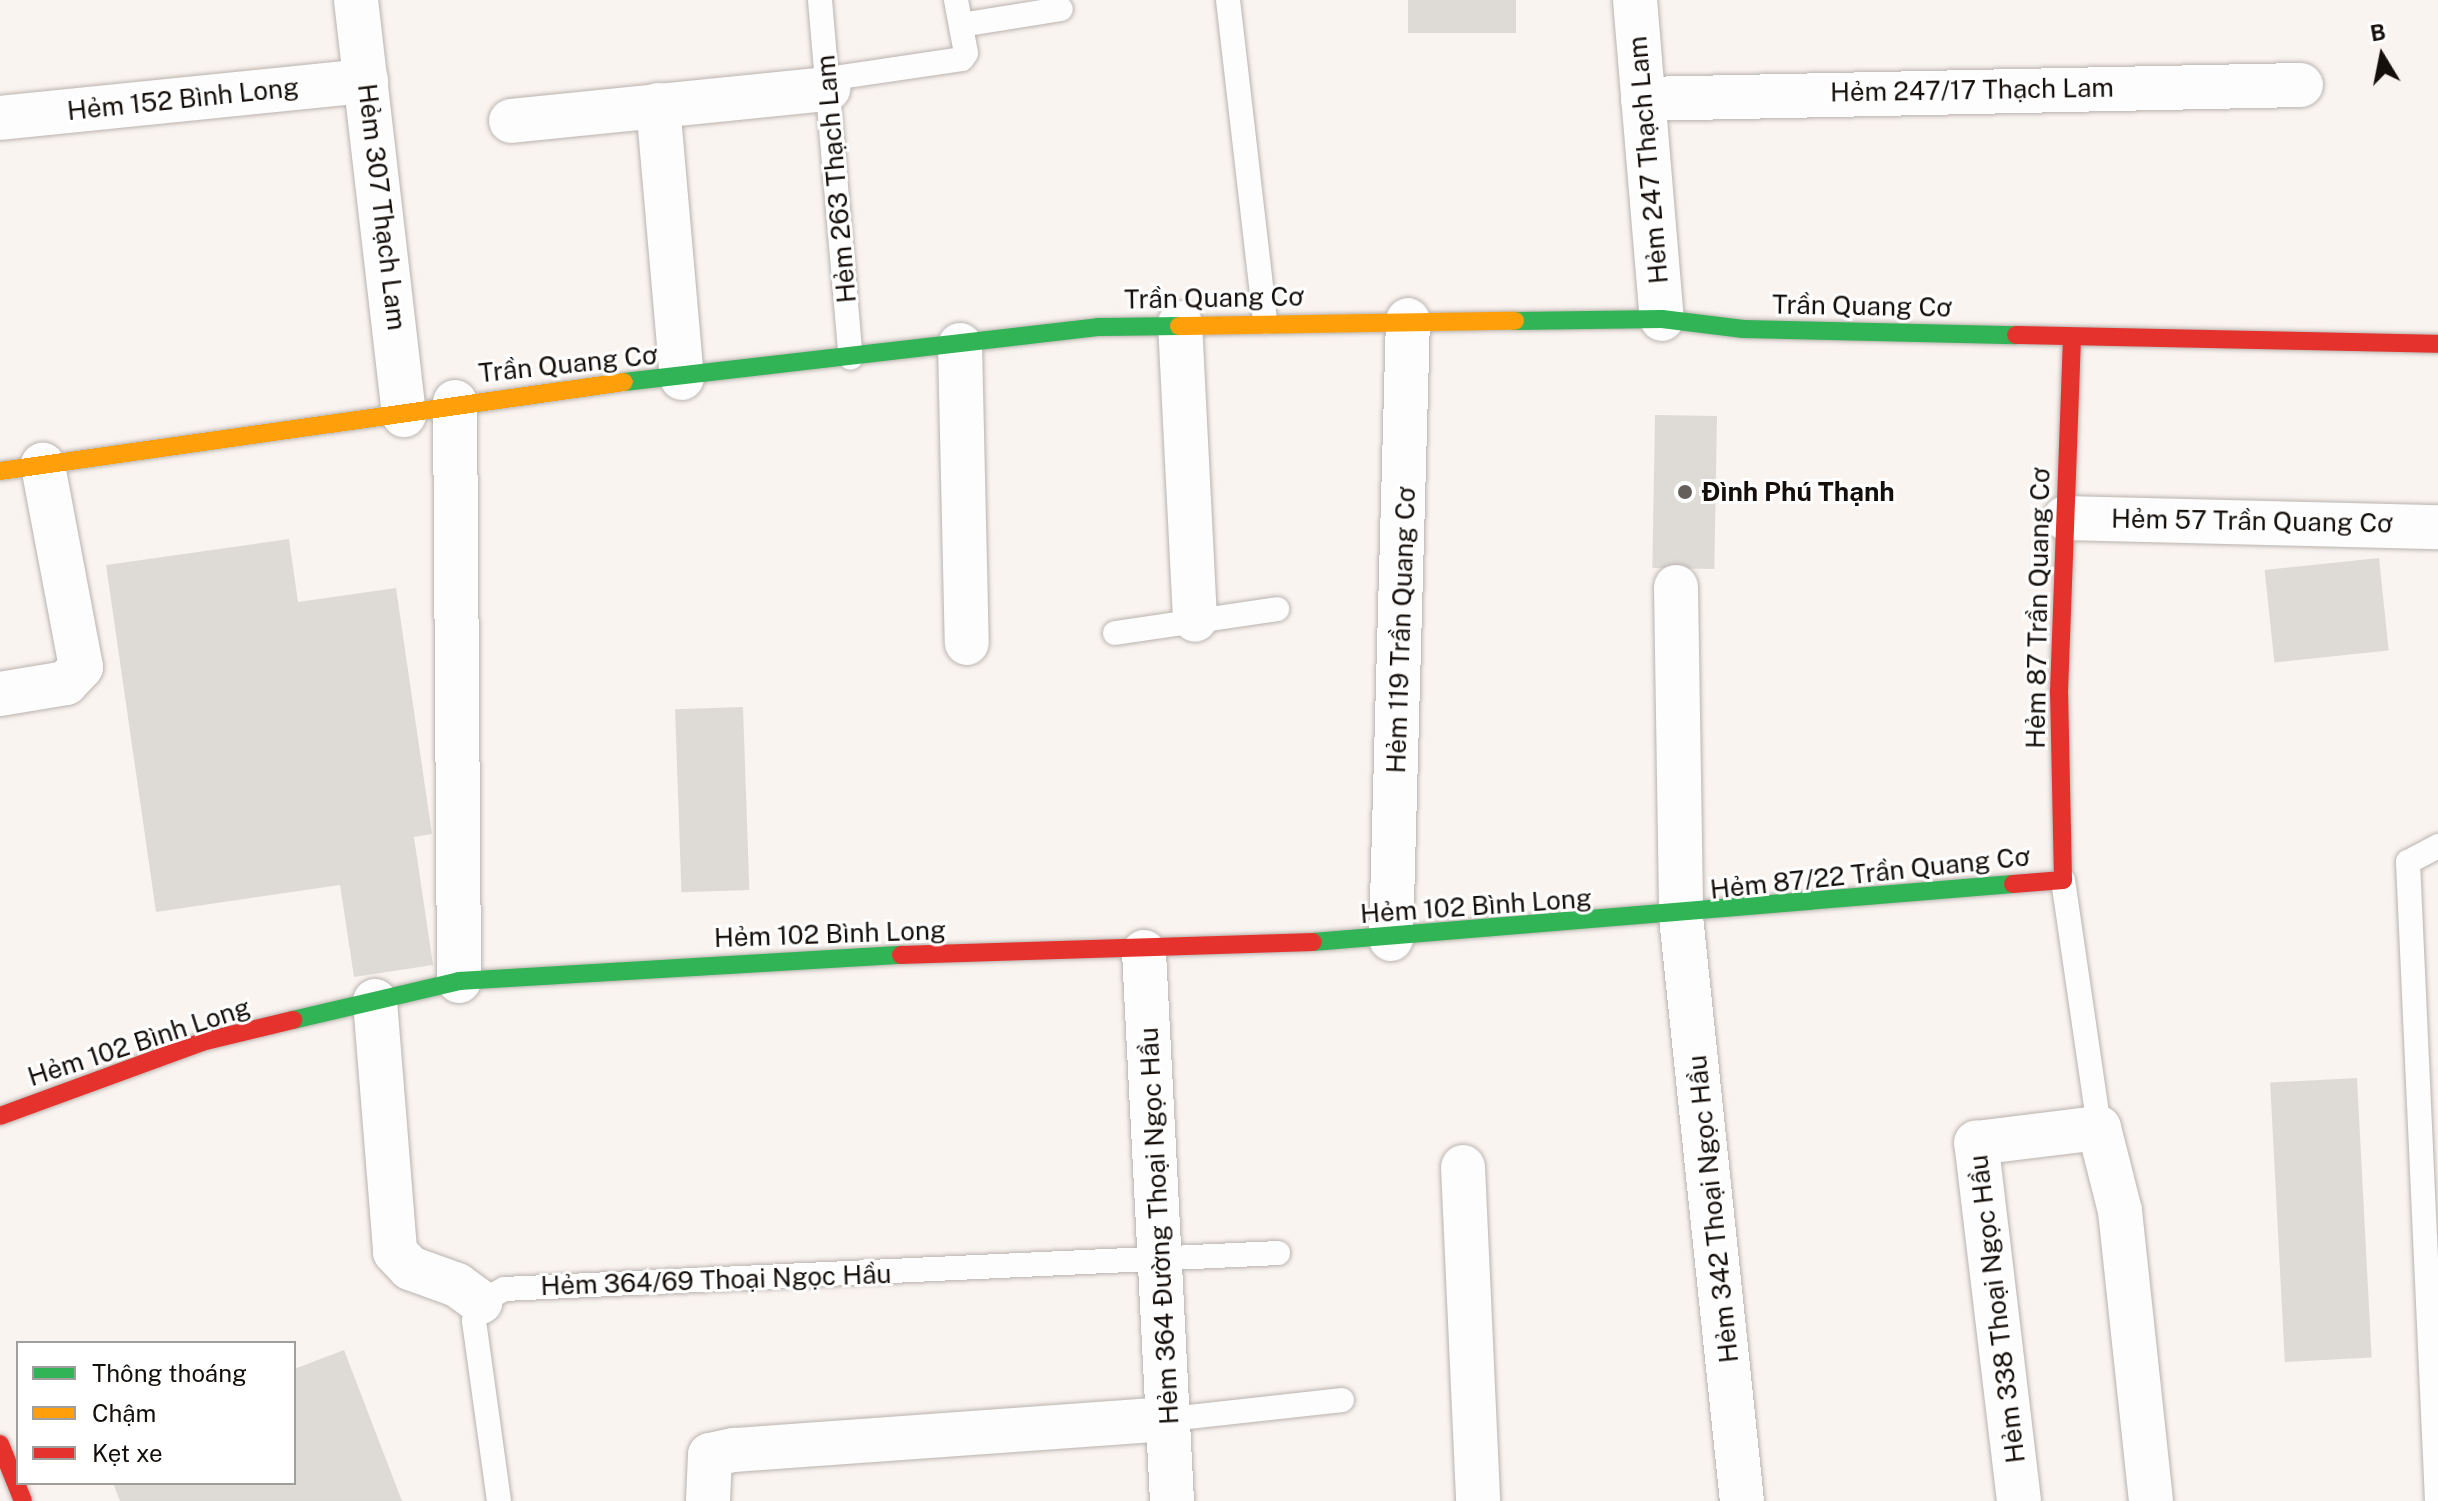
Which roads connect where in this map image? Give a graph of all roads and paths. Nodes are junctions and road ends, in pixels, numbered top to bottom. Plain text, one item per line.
1 (356, 0) edge
2 (820, 0) edge
3 (956, 0) edge
4 (1228, 0) edge
5 (1635, 0) edge
6 (1061, 9) dead end
7 (961, 25) junction
8 (366, 81) junction
9 (828, 84) junction
10 (2301, 85) dead end
11 (1643, 99) junction
12 (658, 105) junction
13 (0, 118) edge
14 (511, 121) dead end
15 (1662, 319) junction
16 (1408, 320) junction
17 (1265, 322) junction
18 (1180, 323) junction
19 (2072, 337) junction
20 (2438, 344) edge
21 (960, 345) junction
22 (851, 358) junction
23 (682, 378) junction
24 (455, 402) junction
25 (404, 415) junction
26 (43, 465) junction
27 (0, 471) edge
28 (2065, 518) junction
29 (2438, 527) edge
30 (1676, 587) dead end
31 (1277, 609) dead end
32 (1195, 620) junction
33 (1115, 633) dead end
34 (967, 643) dead end
35 (0, 694) edge
36 (2438, 846) edge
37 (2063, 880) junction
38 (1681, 917) junction
39 (1391, 939) junction
40 (1144, 952) junction
41 (459, 981) junction
42 (375, 1001) junction
43 (0, 1116) edge
44 (2099, 1128) junction
45 (1463, 1167) dead end
46 (1278, 1253) dead end
47 (1156, 1261) junction
48 (480, 1302) junction
49 (1342, 1400) dead end
50 (1170, 1419) junction
51 (0, 1444) edge
52 (16, 1484) edge
53 (499, 1501) edge
54 (708, 1501) edge
55 (1172, 1501) edge
56 (1478, 1501) edge
57 (1742, 1501) edge
58 (2019, 1501) edge
59 (2151, 1501) edge
60 (2437, 1501) edge

1 - 8 street, Hẻm 307 Thạch Lam
2 - 9 lane, Hẻm 263 Thạch Lam
3 - 7 lane
4 - 17 lane
5 - 11 street, Hẻm 247 Thạch Lam
6 - 7 lane
7 - 9 lane
8 - 13 street, Hẻm 152 Bình Long
8 - 25 street, Hẻm 307 Thạch Lam
9 - 12 street
9 - 22 lane, Hẻm 263 Thạch Lam
10 - 11 street, Hẻm 247/17 Thạch Lam
11 - 15 street, Hẻm 247 Thạch Lam
12 - 14 street
12 - 23 street
15 - 16 street, Trần Quang Cơ
15 - 19 street, Trần Quang Cơ
16 - 17 street, Trần Quang Cơ
16 - 39 street, Hẻm 119 Trần Quang Cơ
17 - 18 street, Trần Quang Cơ
18 - 21 street, Trần Quang Cơ
18 - 32 street
19 - 20 street, Trần Quang Cơ
19 - 28 street, Hẻm 87 Trần Quang Cơ
21 - 22 street, Trần Quang Cơ
21 - 34 street
22 - 23 street, Trần Quang Cơ
23 - 24 street, Trần Quang Cơ
24 - 25 street, Trần Quang Cơ
24 - 41 street
25 - 26 street, Trần Quang Cơ
26 - 27 street, Trần Quang Cơ
26 - 35 street
28 - 29 street, Hẻm 57 Trần Quang Cơ
28 - 37 street, Hẻm 87 Trần Quang Cơ
30 - 38 street, Hẻm 342 Thoại Ngọc Hầu
31 - 32 lane
32 - 33 lane
36 - 60 lane
37 - 38 street, Hẻm 87/22 Trần Quang Cơ
37 - 44 lane
38 - 39 street, Hẻm 102 Bình Long
38 - 57 street, Hẻm 342 Thoại Ngọc Hầu
39 - 40 street, Hẻm 102 Bình Long
40 - 41 street, Hẻm 102 Bình Long
40 - 47 street, Hẻm 364 Đường Thoại Ngọc Hầu
41 - 42 street, Hẻm 102 Bình Long
42 - 43 street, Hẻm 102 Bình Long
42 - 48 street
44 - 58 street, Hẻm 338 Thoại Ngọc Hầu
44 - 59 street
45 - 56 street
46 - 47 lane, Hẻm 364/69 Thoại Ngọc Hầu
47 - 48 lane, Hẻm 364/69 Thoại Ngọc Hầu
47 - 50 street, Hẻm 364 Đường Thoại Ngọc Hầu
48 - 53 lane
49 - 50 lane
50 - 54 street
50 - 55 street, Hẻm 364 Đường Thoại Ngọc Hầu
51 - 52 street

